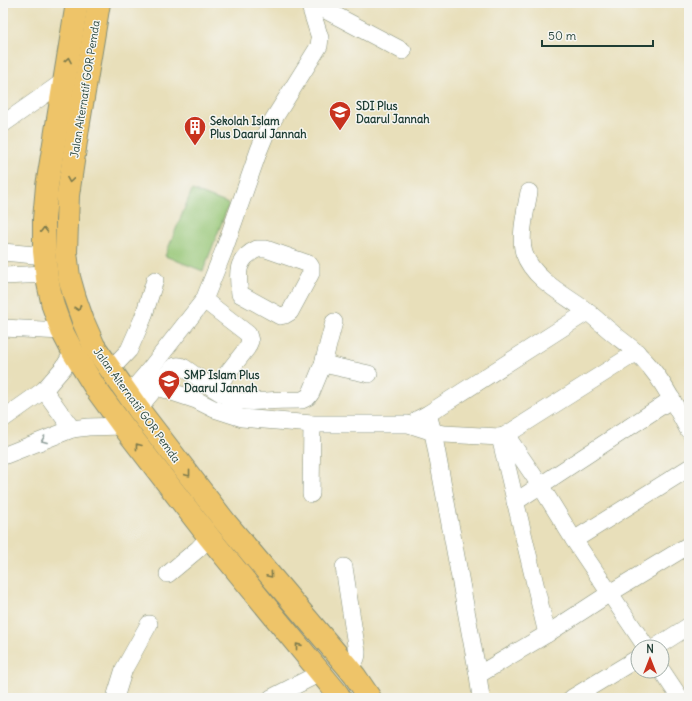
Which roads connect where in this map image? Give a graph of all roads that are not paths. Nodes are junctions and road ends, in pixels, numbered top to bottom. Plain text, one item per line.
1 (78, 3) edge
2 (99, 3) edge
3 (311, 3) edge
4 (403, 51) dead end
5 (64, 81) junction
6 (3, 124) edge
7 (529, 192) dead end
8 (224, 250) junction
9 (3, 252) edge
10 (242, 260) junction
11 (46, 265) junction
12 (3, 276) edge
13 (155, 280) dead end
14 (204, 300) junction
15 (588, 312) junction
16 (334, 322) dead end
17 (3, 328) edge
18 (62, 331) junction
19 (73, 352) junction
20 (637, 352) junction
21 (323, 364) junction
22 (110, 370) junction
23 (369, 374) dead end
24 (157, 387) junction
25 (215, 389) junction
26 (44, 390) junction
27 (672, 399) junction
28 (133, 402) junction
29 (428, 414) junction
30 (3, 419) edge
31 (312, 424) junction
32 (408, 424) junction
33 (123, 426) junction
34 (72, 429) junction
35 (689, 431) edge
36 (433, 432) junction
37 (503, 436) junction
38 (4, 453) edge
39 (689, 468) edge
40 (540, 485) junction
41 (311, 494) dead end
42 (515, 502) junction
43 (209, 537) junction
44 (574, 540) junction
45 (689, 545) edge
46 (344, 567) dead end
47 (168, 574) dead end
48 (610, 593) junction
49 (149, 624) dead end
50 (689, 626) edge
51 (547, 634) junction
52 (641, 639) edge
53 (669, 639) edge
54 (630, 663) edge
55 (347, 666) junction
56 (320, 673) junction
57 (478, 675) junction
58 (667, 679) edge
59 (115, 698) edge
60 (271, 698) edge
61 (340, 698) edge
62 (370, 698) edge
63 (481, 698) edge
64 (572, 698) edge
65 (680, 698) edge

5 -> 1 main road, Jalan Alternatif GOR Pemda
2 -> 22 main road, Jalan Alternatif GOR Pemda
3 - 4 street
3 - 8 street
5 - 6 street
11 -> 5 main road, Jalan Alternatif GOR Pemda
7 - 15 street
8 - 10 street
8 - 14 street
9 - 11 street
10 - 10 street
11 - 12 street
11 - 18 main road, Jalan Alternatif GOR Pemda
13 - 22 street
14 - 25 street
14 - 28 street
15 - 20 street
15 - 29 street
16 - 21 street
17 - 18 street
18 - 19 main road, Jalan Alternatif GOR Pemda
19 - 26 street
19 - 33 main road, Jalan Alternatif GOR Pemda
20 - 27 street
20 - 37 street
21 - 23 street
21 - 25 street
22 - 28 main road, Jalan Alternatif GOR Pemda
24 - 25 street
24 - 28 street
24 - 31 street
26 - 30 street
26 - 34 street
27 - 35 street
27 - 40 street
28 -> 55 main road, Jalan Alternatif GOR Pemda
29 - 32 street
29 - 36 street
31 - 32 street
31 - 41 street
32 - 36 street
33 - 34 street
43 -> 33 main road, Jalan Alternatif GOR Pemda
34 -> 38 street
36 - 37 street
36 - 57 street
37 - 40 street
37 - 42 street
39 - 44 street
40 - 42 street
40 - 44 street
42 - 51 street
43 - 47 street
56 -> 43 main road, Jalan Alternatif GOR Pemda
44 - 48 street
45 - 48 street
46 - 55 street
48 - 51 street
48 - 52 street
49 - 59 street
50 - 53 street
51 - 57 street
54 - 64 street
55 - 62 main road, Jalan Alternatif GOR Pemda
56 - 60 street
56 - 61 main road, Jalan Alternatif GOR Pemda
57 - 63 street
58 - 65 street

